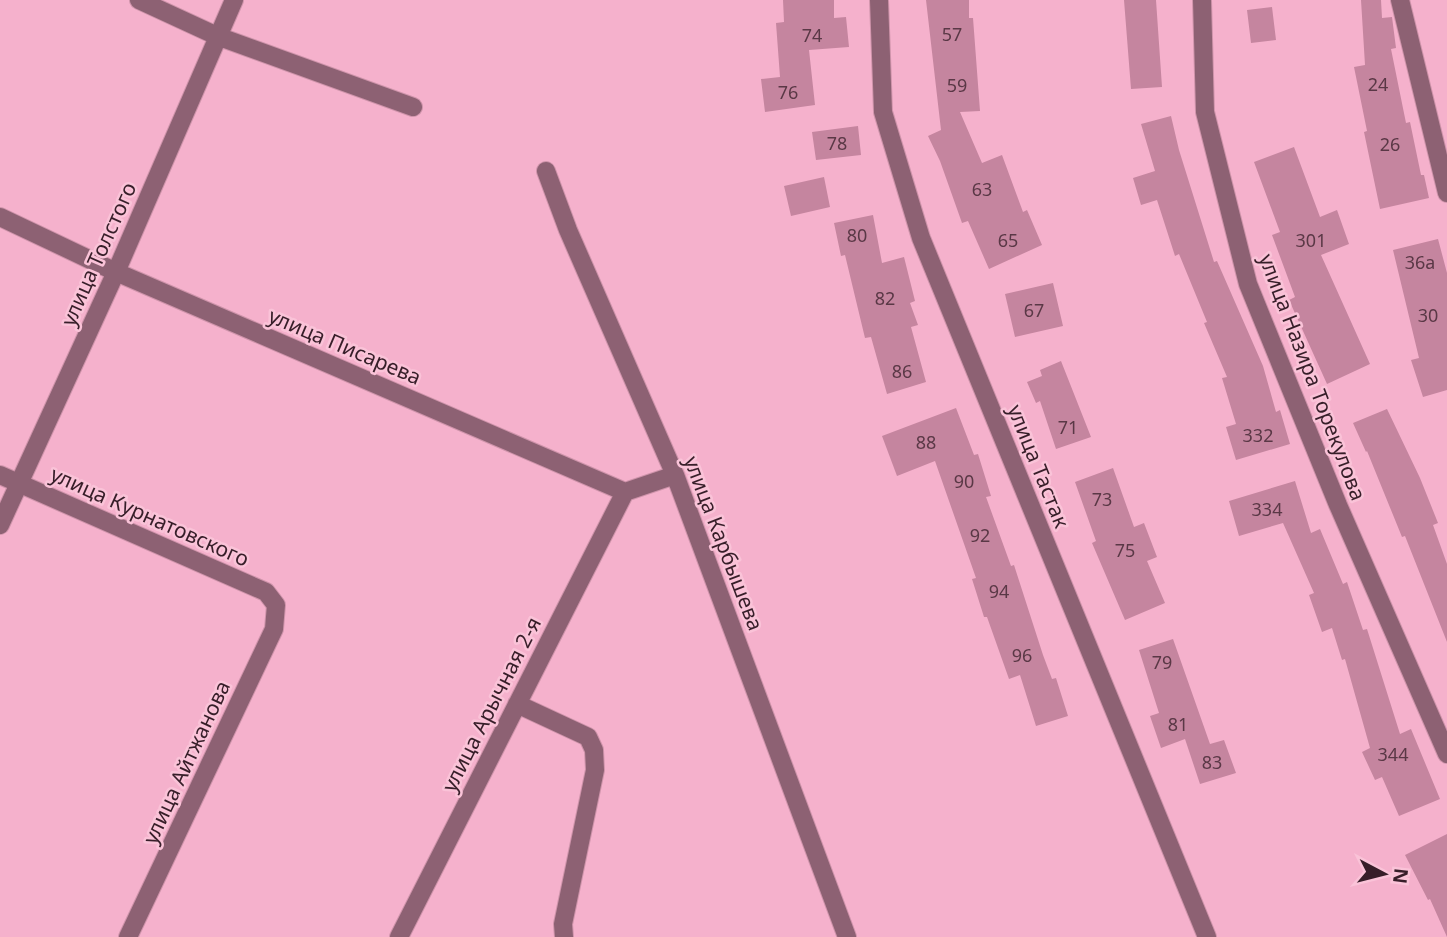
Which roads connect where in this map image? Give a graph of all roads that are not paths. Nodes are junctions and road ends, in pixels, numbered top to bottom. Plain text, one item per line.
1 (139, 0) edge
2 (234, 0) edge
3 (879, 0) edge
4 (1202, 0) edge
5 (1400, 0) edge
6 (217, 36) junction
7 (413, 107) dead end
8 (546, 171) dead end
9 (1447, 193) edge
10 (0, 218) edge
11 (116, 272) junction
12 (0, 475) edge
13 (675, 475) junction
14 (19, 483) junction
15 (625, 492) junction
16 (0, 525) edge
17 (276, 605) joint
18 (517, 704) junction
19 (1447, 754) edge
20 (128, 937) edge
21 (399, 937) edge
22 (564, 937) edge
23 (847, 937) edge
24 (1207, 937) edge

1 - 6 street
2 - 6 street, улица Толстого
3 - 24 street, улица Тастак
4 - 19 street, улица Назира Торекулова
5 - 9 street
6 - 7 street
6 - 11 street, улица Толстого
8 - 13 street, улица Карбышева
10 - 11 street, улица Писарева
11 - 14 street, улица Толстого
11 - 15 street, улица Писарева
12 - 14 street, улица Курнатовского
13 - 15 street
13 - 23 street, улица Карбышева
14 - 16 street, улица Толстого
14 - 17 street, улица Курнатовского
15 - 18 street, улица Арычная 2-я
17 - 20 street, улица Айтжанова
18 - 21 street, улица Арычная 2-я
18 - 22 street

